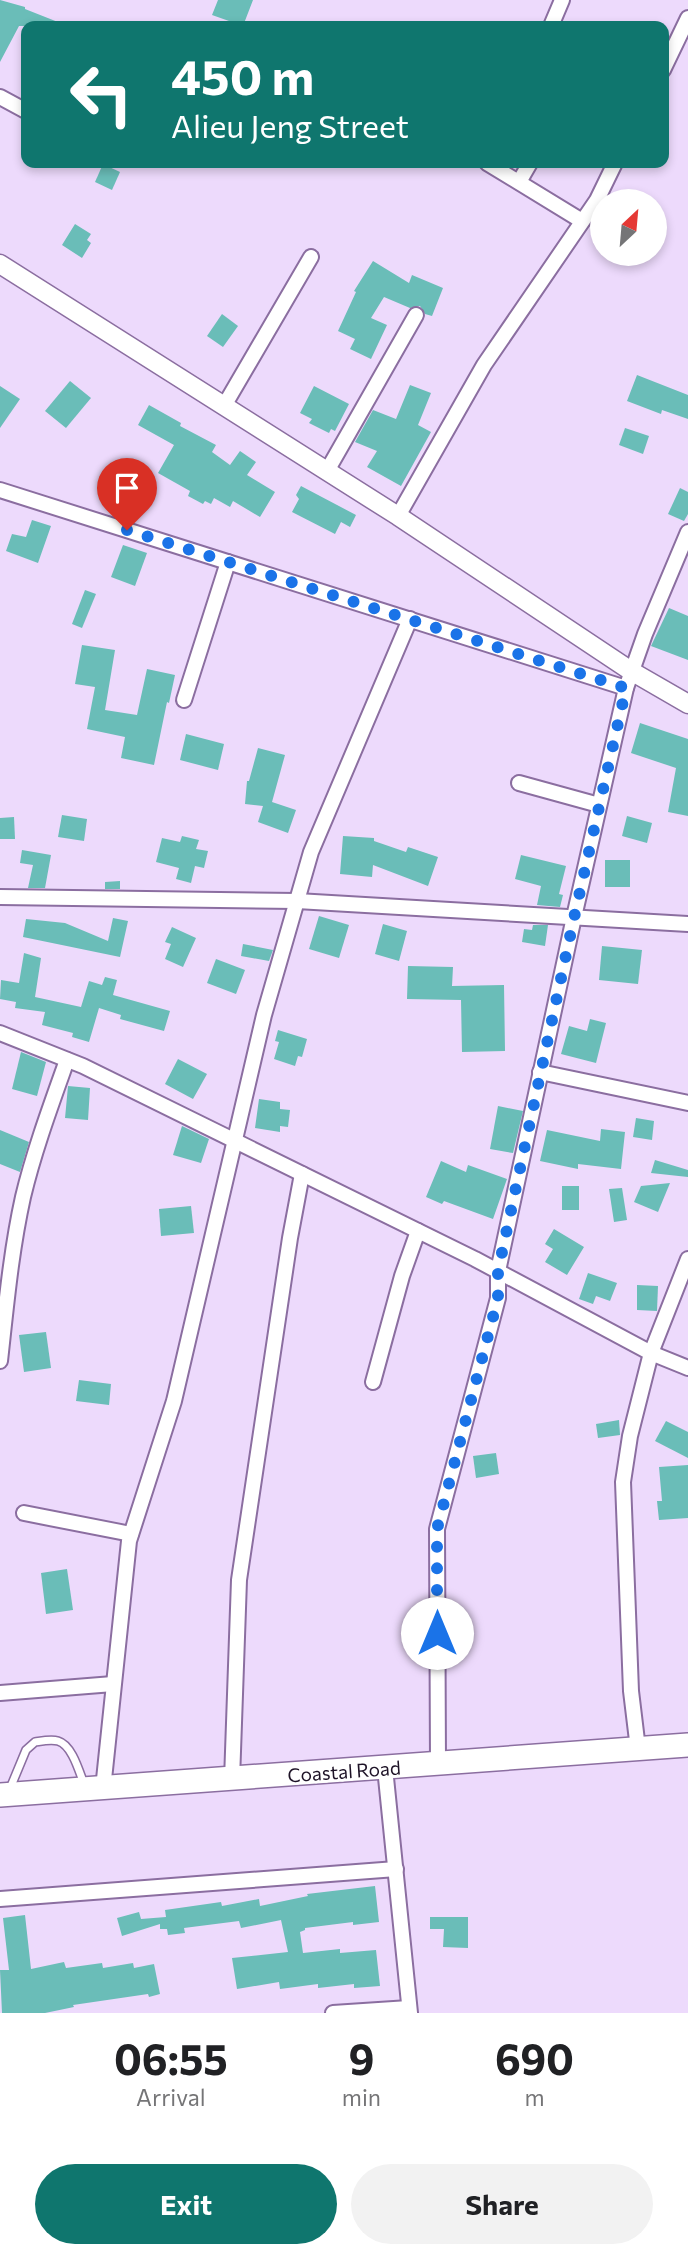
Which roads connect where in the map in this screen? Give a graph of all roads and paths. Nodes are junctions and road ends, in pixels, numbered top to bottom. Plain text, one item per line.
1 (562, 0) edge
2 (688, 18) edge
3 (553, 21) edge
4 (669, 58) edge
5 (0, 97) edge
6 (21, 108) edge
7 (495, 168) edge
8 (527, 168) edge
9 (613, 168) edge
10 (519, 182) junction
11 (582, 221) junction
12 (311, 257) dead end
13 (0, 264) edge
14 (416, 315) dead end
15 (224, 406) junction
16 (327, 471) junction
17 (0, 489) edge
18 (398, 516) junction
19 (688, 532) edge
20 (228, 562) junction
21 (410, 619) junction
22 (629, 679) junction
23 (184, 700) dead end
24 (688, 704) edge
25 (519, 783) dead end
26 (599, 805) junction
27 (0, 897) edge
28 (297, 901) junction
29 (574, 918) junction
30 (688, 924) edge
31 (0, 1032) edge
32 (67, 1060) junction
33 (540, 1072) junction
34 (688, 1103) edge
35 (235, 1141) junction
36 (302, 1174) junction
37 (418, 1231) junction
38 (688, 1259) edge
39 (498, 1271) junction
40 (651, 1353) junction
41 (0, 1362) edge
42 (688, 1368) edge
43 (373, 1382) dead end
44 (24, 1513) dead end
45 (131, 1534) junction
46 (113, 1684) junction
47 (0, 1693) edge
48 (688, 1745) edge
49 (638, 1749) junction
50 (438, 1764) junction
51 (385, 1768) junction
52 (232, 1780) junction
53 (95, 1790) junction
54 (4, 1795) edge
55 (396, 1869) junction
56 (0, 1899) edge
57 (410, 2010) edge
58 (333, 2013) edge

1 - 3 street
2 - 4 street
5 - 6 street
7 - 10 street
8 - 10 street
9 - 11 street
10 - 11 street
11 - 18 street
12 - 15 street
13 - 15 street
14 - 16 street
15 - 16 street
16 - 18 street
17 - 20 street
18 - 22 street
19 - 22 street
20 - 21 street
20 - 23 street
21 - 22 street
21 - 28 street
22 - 24 street
22 - 26 street
25 - 26 street
26 - 29 street
27 - 28 street
28 - 29 street
28 - 35 street
29 - 30 street
29 - 33 street
31 - 32 street
32 - 35 street
32 - 41 street
33 - 34 street
33 - 39 street
35 - 36 street
35 - 45 street
36 - 37 street
36 - 52 street
37 - 39 street
37 - 43 street
38 - 40 street
39 - 40 street
39 - 50 street
40 - 42 street
40 - 49 street
44 - 45 street
45 - 46 street
46 - 47 street
46 - 53 street
48 - 49 main road, Coastal Road
49 - 50 main road, Coastal Road
50 - 51 main road, Coastal Road
51 - 52 main road, Coastal Road
51 - 55 street
52 - 53 main road, Coastal Road
53 - 54 main road, Coastal Road
53 - 54 lane
55 - 56 street
55 - 57 street
57 - 58 street

